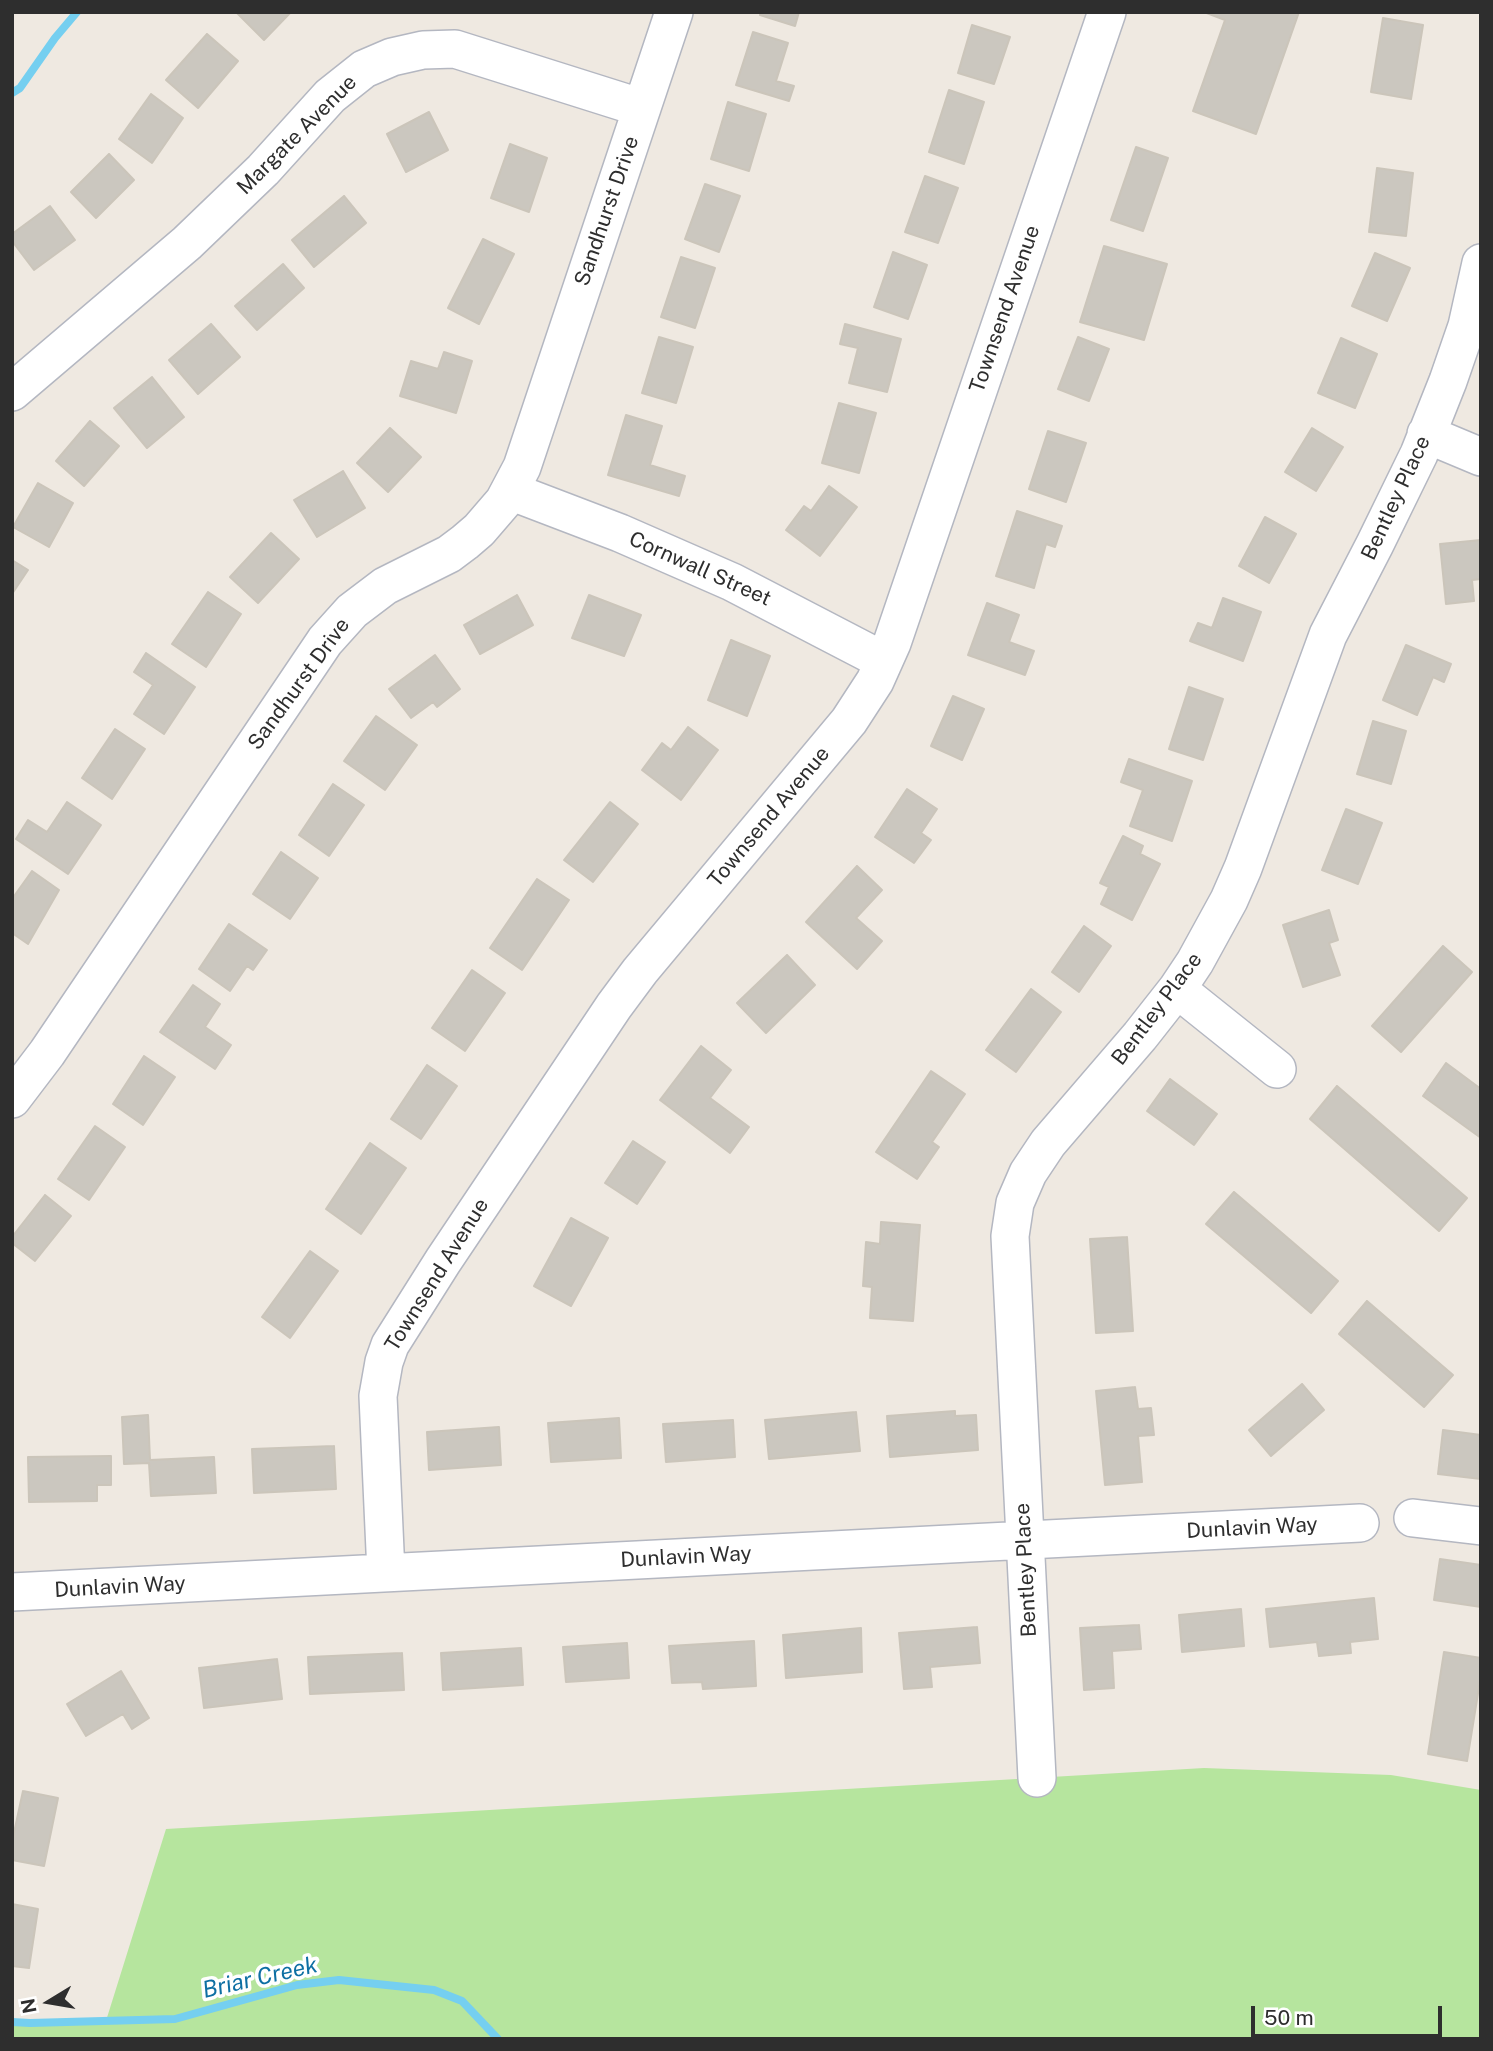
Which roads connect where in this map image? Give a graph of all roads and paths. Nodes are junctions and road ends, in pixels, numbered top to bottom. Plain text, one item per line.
1 (674, 12) edge
2 (1107, 12) edge
3 (642, 108) junction
4 (1481, 263) edge
5 (12, 392) edge
6 (1426, 434) junction
7 (1481, 457) edge
8 (510, 491) junction
9 (884, 660) junction
10 (1177, 989) junction
11 (1277, 1069) dead end
12 (12, 1099) edge
13 (1413, 1518) dead end
14 (1360, 1523) dead end
15 (1481, 1526) edge
16 (1024, 1540) junction
17 (386, 1573) junction
18 (12, 1592) edge
19 (1037, 1778) dead end

1 - 3 street, Sandhurst Drive
2 - 9 street, Townsend Avenue
3 - 5 street, Margate Avenue
3 - 8 street, Sandhurst Drive
4 - 6 street, Bentley Place
6 - 7 street
6 - 10 street, Bentley Place
8 - 9 street, Cornwall Street
8 - 12 street, Sandhurst Drive
9 - 17 street, Townsend Avenue
10 - 11 street
10 - 16 street, Bentley Place
13 - 15 street
14 - 16 street, Dunlavin Way
16 - 17 street, Dunlavin Way
16 - 19 street, Bentley Place
17 - 18 street, Dunlavin Way

